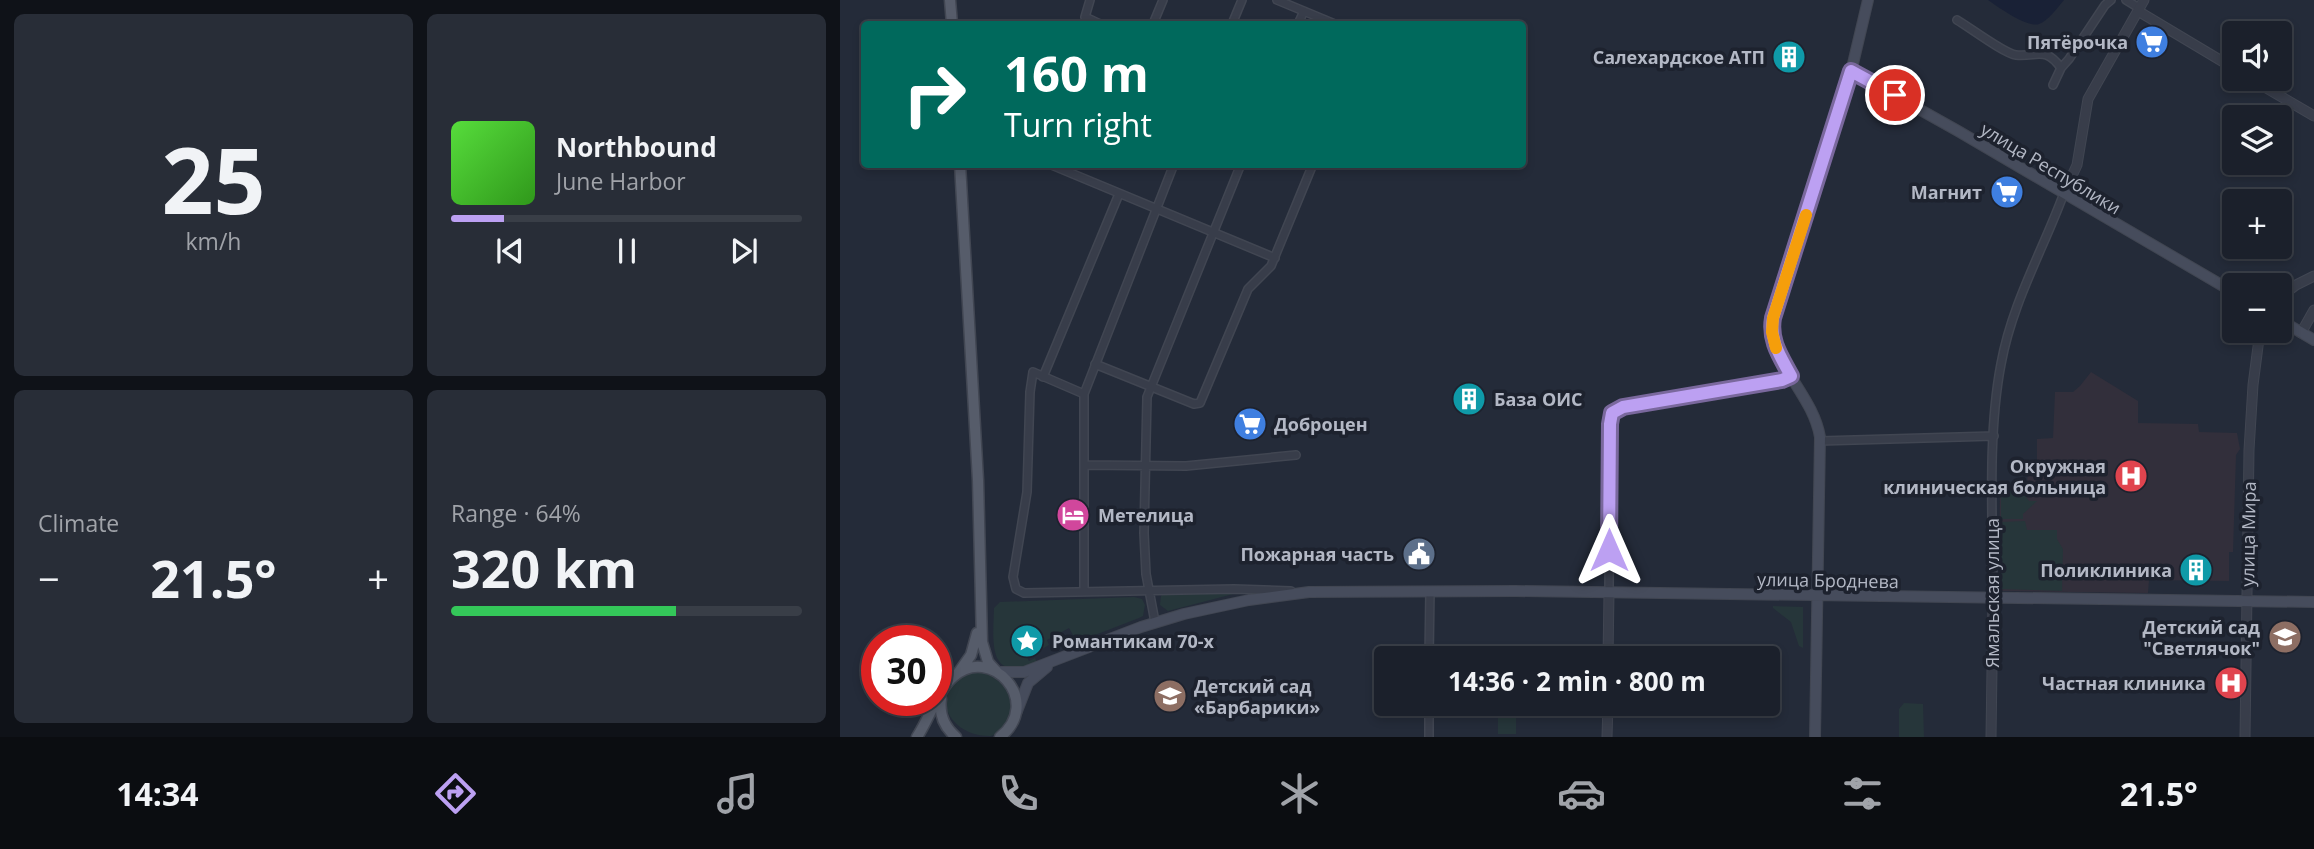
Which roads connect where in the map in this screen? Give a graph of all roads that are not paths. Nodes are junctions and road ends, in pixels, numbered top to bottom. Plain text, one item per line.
1 (950, 0) edge
2 (1090, 0) edge
3 (1163, 0) edge
4 (1242, 0) edge
5 (1277, 0) edge
6 (1868, 0) edge
7 (2111, 0) edge
8 (2126, 0) edge
9 (2140, 6) edge
10 (1304, 11) junction
11 (1957, 20) dead end
12 (952, 21) edge
13 (1094, 21) edge
14 (1154, 21) edge
15 (1232, 21) edge
16 (1299, 21) edge
17 (1328, 21) edge
18 (2222, 60) edge
19 (2060, 68) junction
20 (1851, 71) junction
21 (2053, 85) dead end
22 (2278, 91) edge
23 (2314, 116) edge
24 (960, 168) edge
25 (1058, 168) edge
26 (1172, 168) edge
27 (1239, 168) edge
28 (1311, 168) edge
29 (2064, 193) junction
30 (1119, 194) junction
31 (1156, 208) junction
32 (1213, 232) junction
33 (1275, 258) junction
34 (2314, 276) edge
35 (2222, 285) edge
36 (2292, 288) edge
37 (2314, 310) edge
38 (2292, 327) edge
39 (2301, 332) junction
40 (2314, 340) edge
41 (2259, 343) edge
42 (1095, 364) junction
43 (1791, 376) junction
44 (1043, 377) junction
45 (1150, 387) junction
46 (1084, 394) junction
47 (1994, 436) junction
48 (1820, 441) junction
49 (1296, 456) dead end
50 (1084, 465) junction
51 (1145, 466) junction
52 (1149, 590) junction
53 (1084, 591) junction
54 (1430, 591) junction
55 (1309, 592) junction
56 (1609, 593) junction
57 (1817, 596) junction
58 (1993, 599) junction
59 (2247, 601) junction
60 (2314, 602) edge
61 (980, 616) junction
62 (1155, 622) junction
63 (1430, 646) edge
64 (1608, 646) edge
65 (1056, 661) junction
66 (997, 672) junction
67 (958, 673) junction
68 (952, 680) edge
69 (1016, 715) junction
70 (929, 716) edge
71 (942, 716) edge
72 (1429, 716) edge
73 (1608, 716) edge
74 (917, 737) edge
75 (956, 737) edge
76 (1000, 737) edge
77 (1009, 737) edge
78 (1429, 737) edge
79 (1607, 737) edge
80 (1815, 737) edge
81 (1991, 737) edge
82 (2245, 737) edge

1 - 12 main road
2 - 13 street
3 - 14 street
4 - 15 street
5 - 10 street
6 - 20 main road
7 - 19 street
8 - 9 street
9 - 18 street
9 - 29 street
10 - 16 street
10 - 17 street
11 - 19 street
19 - 21 street
20 - 29 main road, улица Республики
20 - 43 main road
22 - 23 street
24 - 61 main road
25 - 30 street
26 - 31 street
27 - 32 street
28 - 33 street
29 - 35 main road, улица Республики
29 - 47 street, Ямальская улица
30 - 31 street
30 - 44 street
31 - 32 street
31 - 42 street
32 - 33 street
32 - 45 street
33 - 45 street
34 - 36 street
37 - 39 street
38 - 39 main road
39 - 40 main road
41 - 59 street, улица Мира
42 - 45 street
42 - 46 street
43 - 48 main road
43 - 56 street
44 - 46 street
44 - 53 street
45 - 51 street
46 - 50 street
47 - 48 street
47 - 58 street, Ямальская улица
48 - 57 main road
49 - 51 street
50 - 51 street
50 - 53 street
51 - 52 street
52 - 53 street
52 - 55 street
52 - 62 street
54 - 55 main road, улица Броднева
54 - 56 main road, улица Броднева
54 - 63 street
55 - 62 main road, улица Броднева
56 - 57 main road, улица Броднева
56 - 64 street
57 - 58 main road, улица Броднева
57 - 80 main road
58 - 59 main road, улица Броднева
58 - 81 street, Ямальская улица
59 - 60 main road, улица Броднева
59 - 82 street, улица Мира
61 - 66 main road
61 - 67 main road
62 - 65 main road, улица Броднева
65 - 66 main road
65 - 69 main road
66 - 67 main road
66 - 69 main road
67 - 68 main road
69 - 76 main road
69 - 77 street
70 - 74 main road
71 - 75 main road
72 - 78 street
73 - 79 street

